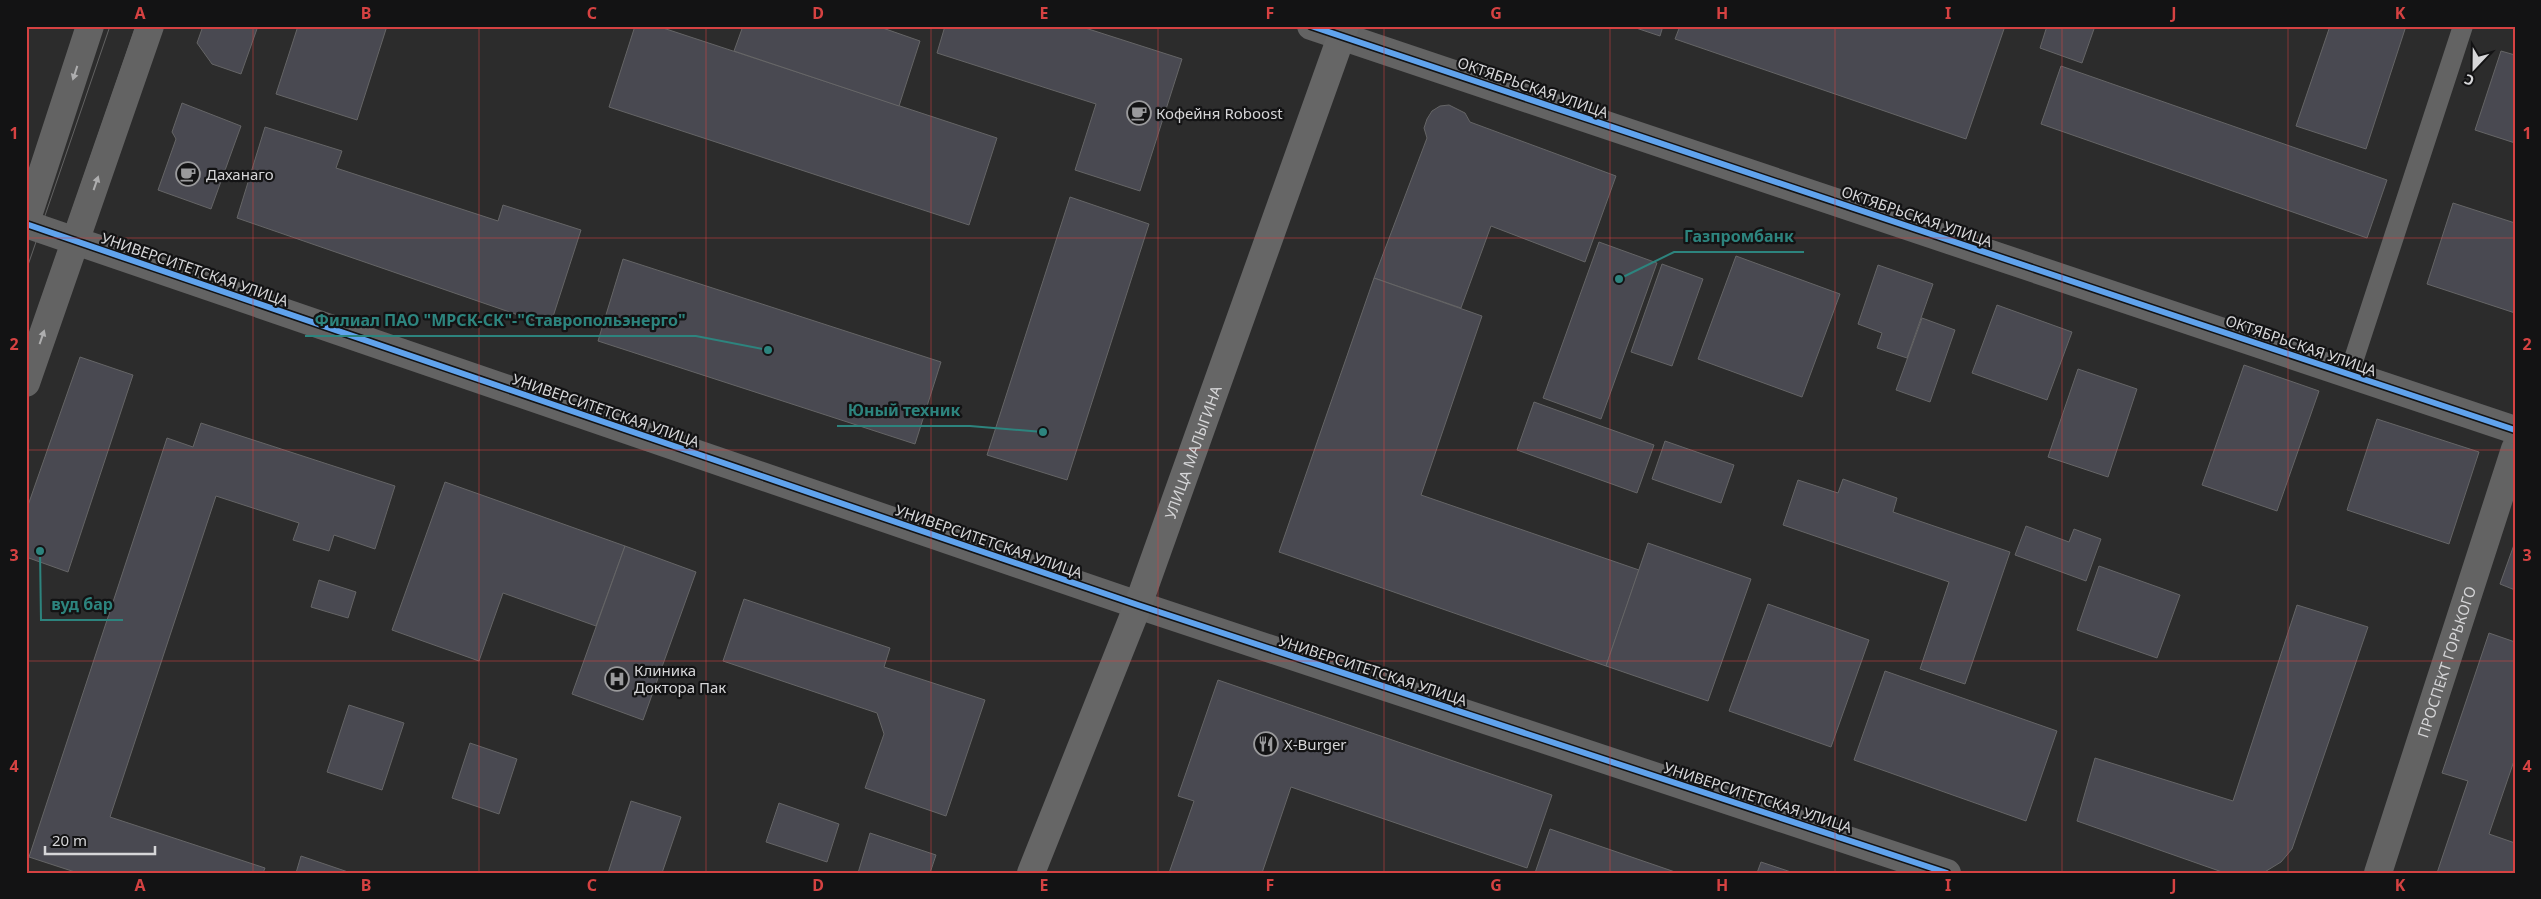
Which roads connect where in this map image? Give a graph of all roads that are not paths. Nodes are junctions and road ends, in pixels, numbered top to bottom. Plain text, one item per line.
1 (90, 26) edge
2 (150, 26) edge
3 (1311, 26) edge
4 (2463, 26) edge
5 (1343, 31) edge
6 (26, 223) edge
7 (76, 241) junction
8 (2349, 374) junction
9 (26, 383) edge
10 (2515, 430) edge
11 (2515, 449) edge
12 (1138, 605) junction
13 (1031, 873) edge
14 (1947, 873) edge
15 (2378, 873) edge

1 -> 6 street
7 -> 2 street
3 - 5 street, ОКТЯБРЬСКАЯ УЛИЦА
4 - 8 lane
5 - 8 street, ОКТЯБРЬСКАЯ УЛИЦА
5 - 12 main road, УЛИЦА МАЛЫГИНА
6 - 7 street, УНИВЕРСИТЕТСКАЯ УЛИЦА
9 -> 7 street
7 - 12 street, УНИВЕРСИТЕТСКАЯ УЛИЦА
8 - 10 street, ОКТЯБРЬСКАЯ УЛИЦА
11 - 15 street, ПРОСПЕКТ ГОРЬКОГО
12 - 13 main road, УЛИЦА МАЛЫГИНА
12 - 14 street, УНИВЕРСИТЕТСКАЯ УЛИЦА

